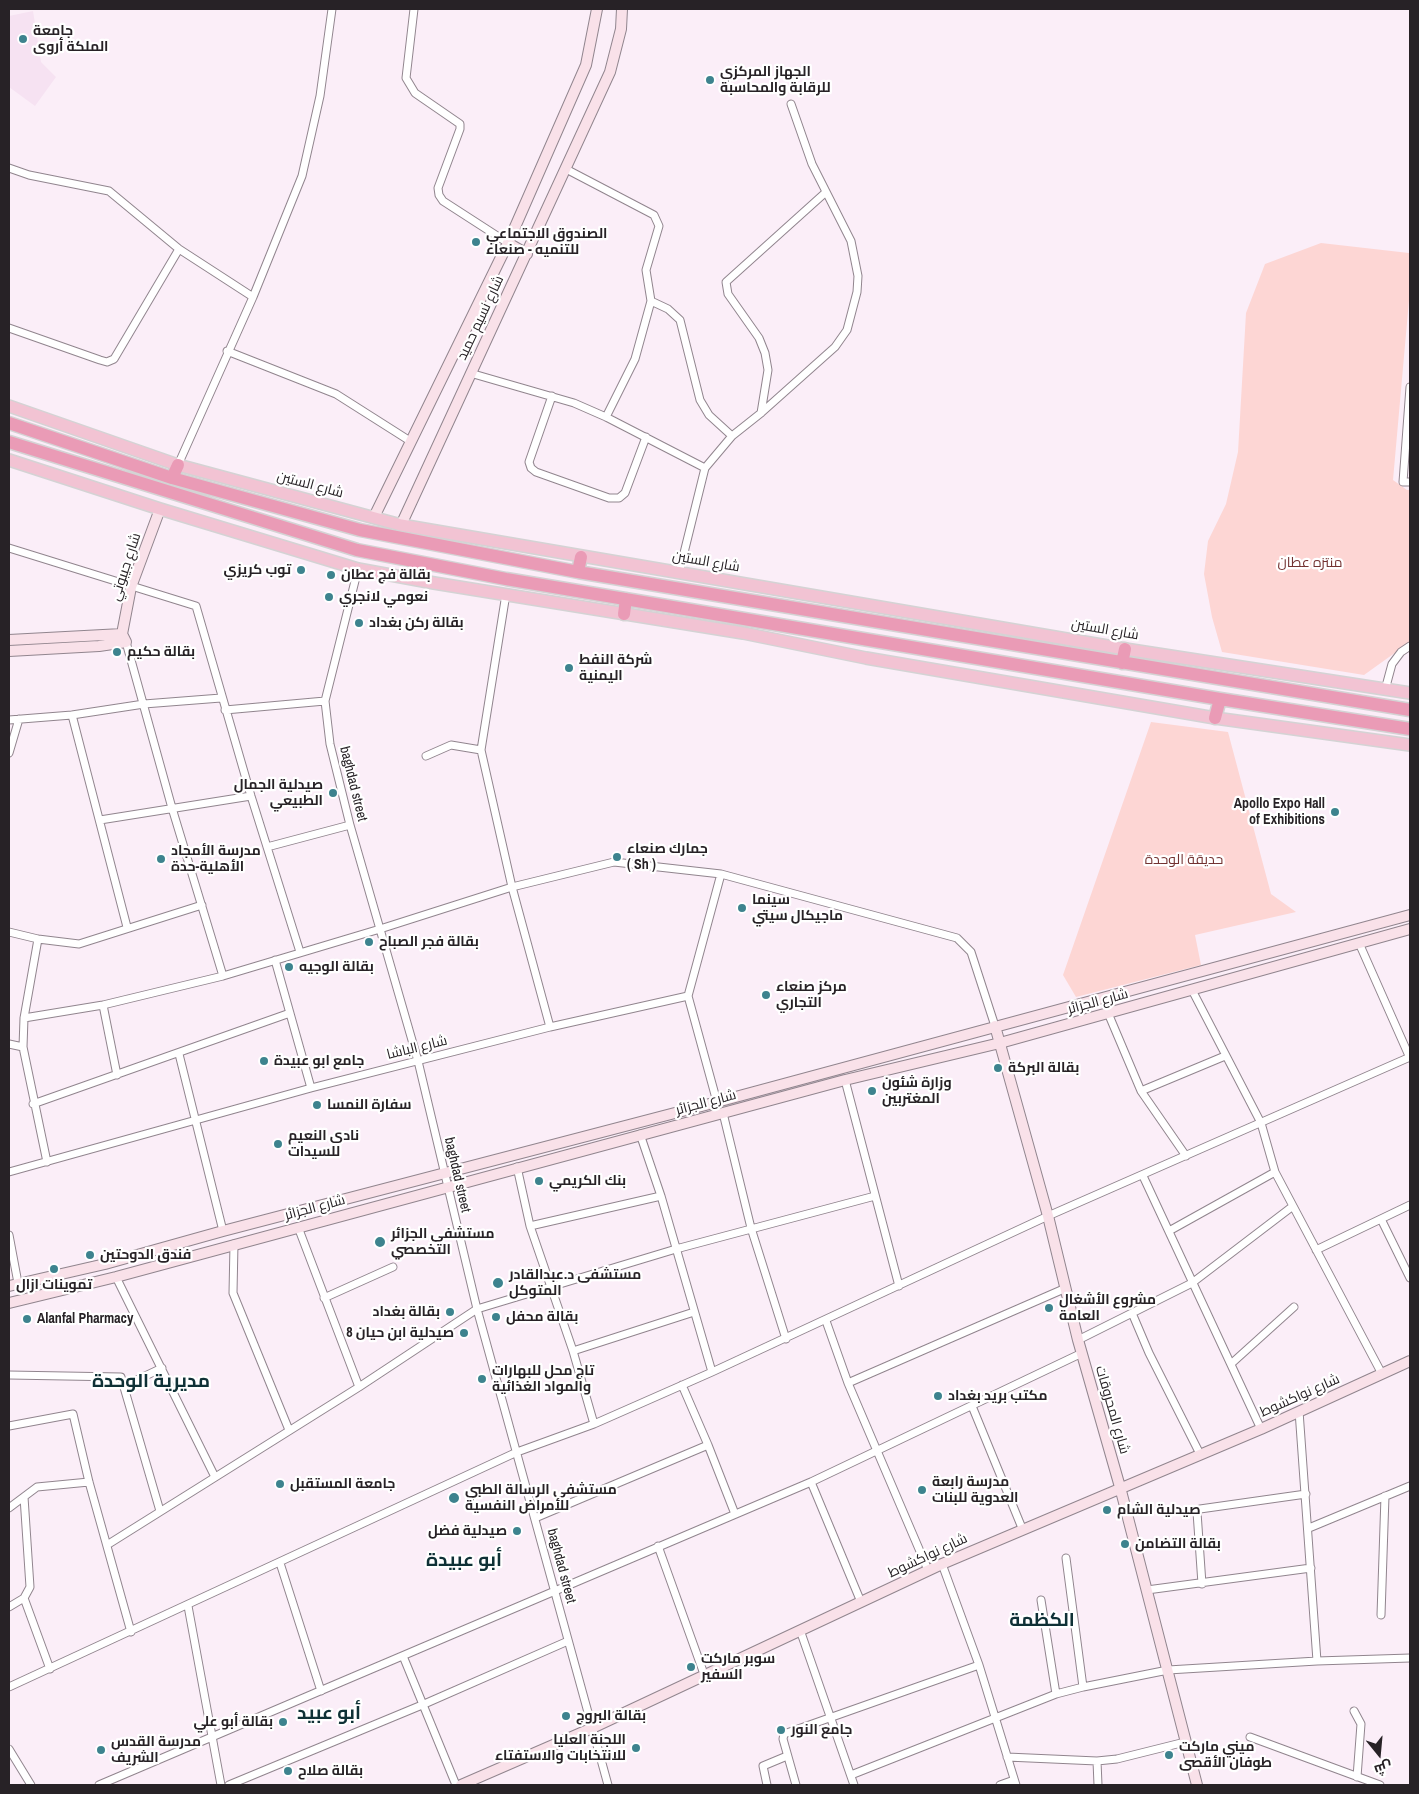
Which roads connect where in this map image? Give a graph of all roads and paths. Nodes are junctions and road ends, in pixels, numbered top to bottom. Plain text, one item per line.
1 (332, 9) edge
2 (414, 9) edge
3 (597, 9) edge
4 (622, 9) edge
5 (791, 104) dead end
6 (9, 168) edge
7 (566, 169) junction
8 (826, 192) junction
9 (508, 243) junction
10 (179, 249) junction
11 (527, 254) junction
12 (253, 297) junction
13 (651, 301) junction
14 (9, 328) edge
15 (227, 352) junction
16 (470, 373) junction
17 (1410, 387) edge
18 (552, 396) junction
19 (9, 406) edge
20 (761, 413) junction
21 (606, 417) junction
22 (9, 423) edge
23 (732, 436) junction
24 (646, 437) junction
25 (410, 441) junction
26 (9, 442) edge
27 (9, 460) edge
28 (178, 465) junction
29 (705, 468) junction
30 (172, 478) junction
31 (1410, 482) edge
32 (160, 509) junction
33 (374, 517) junction
34 (401, 525) junction
35 (9, 548) edge
36 (581, 557) junction
37 (358, 569) junction
38 (578, 572) junction
39 (679, 573) junction
40 (131, 587) junction
41 (506, 594) junction
42 (626, 599) junction
43 (624, 614) junction
44 (124, 638) junction
45 (9, 640) edge
46 (1019, 646) junction
47 (1410, 646) edge
48 (1125, 649) junction
49 (9, 650) edge
50 (1014, 663) junction
51 (1122, 663) junction
52 (1386, 690) junction
53 (1410, 693) edge
54 (222, 698) junction
55 (1220, 699) junction
56 (325, 701) junction
57 (144, 704) junction
58 (226, 710) junction
59 (1410, 710) edge
60 (72, 716) junction
61 (1215, 718) junction
62 (18, 719) junction
63 (9, 720) edge
64 (1410, 729) edge
65 (1410, 745) edge
66 (481, 750) junction
67 (9, 753) edge
68 (426, 756) dead end
69 (250, 796) junction
70 (172, 808) junction
71 (100, 820) junction
72 (350, 826) junction
73 (267, 847) junction
74 (721, 874) junction
75 (512, 887) junction
76 (202, 905) junction
77 (1410, 915) edge
78 (127, 928) junction
79 (1410, 929) edge
80 (380, 930) junction
81 (9, 932) edge
82 (38, 939) junction
83 (1359, 943) junction
84 (1273, 951) junction
85 (300, 952) junction
86 (275, 960) junction
87 (1277, 966) junction
88 (223, 976) junction
89 (1192, 990) junction
90 (688, 996) junction
91 (102, 1005) junction
92 (290, 1012) junction
93 (1108, 1013) junction
94 (24, 1018) junction
95 (995, 1026) junction
96 (550, 1027) junction
97 (1000, 1043) junction
98 (9, 1044) edge
99 (23, 1047) junction
100 (179, 1054) junction
101 (1226, 1056) junction
102 (1410, 1057) edge
103 (418, 1061) junction
104 (117, 1075) junction
105 (845, 1080) junction
106 (311, 1088) junction
107 (1141, 1091) junction
108 (717, 1102) junction
109 (33, 1104) junction
110 (723, 1113) junction
111 (197, 1120) junction
112 (1262, 1123) junction
113 (640, 1134) junction
114 (1186, 1156) junction
115 (47, 1162) junction
116 (517, 1167) junction
117 (9, 1172) edge
118 (1275, 1172) junction
119 (443, 1174) junction
120 (1143, 1176) junction
121 (448, 1188) junction
122 (661, 1196) junction
123 (874, 1196) junction
124 (1410, 1205) edge
125 (1293, 1206) junction
126 (1048, 1216) junction
127 (1381, 1219) junction
128 (530, 1226) junction
129 (298, 1227) junction
130 (751, 1228) junction
131 (223, 1231) junction
132 (1169, 1231) junction
133 (9, 1235) edge
134 (234, 1244) junction
135 (676, 1249) junction
136 (1316, 1250) junction
137 (105, 1264) junction
138 (393, 1267) dead end
139 (116, 1277) junction
140 (1410, 1278) edge
141 (1192, 1283) junction
142 (14, 1285) edge
143 (899, 1286) junction
144 (552, 1287) junction
145 (1066, 1288) junction
146 (324, 1298) junction
147 (9, 1303) edge
148 (1294, 1306) dead end
149 (477, 1309) junction
150 (694, 1312) junction
151 (1132, 1313) junction
152 (826, 1321) junction
153 (786, 1339) junction
154 (1078, 1340) junction
155 (573, 1351) junction
156 (1082, 1353) junction
157 (1410, 1361) edge
158 (1232, 1364) junction
159 (162, 1368) junction
160 (712, 1372) junction
161 (1382, 1374) junction
162 (9, 1375) edge
163 (848, 1383) junction
164 (682, 1385) junction
165 (124, 1386) junction
166 (360, 1386) junction
167 (972, 1406) junction
168 (1299, 1412) junction
169 (594, 1424) junction
170 (9, 1426) edge
171 (1261, 1429) junction
172 (289, 1430) junction
173 (708, 1445) junction
174 (877, 1449) junction
175 (517, 1452) junction
176 (1200, 1454) junction
177 (215, 1477) junction
178 (89, 1482) junction
179 (811, 1482) junction
180 (1410, 1486) edge
181 (1120, 1487) junction
182 (1306, 1494) junction
183 (1385, 1496) junction
184 (24, 1498) junction
185 (9, 1508) edge
186 (160, 1511) junction
187 (735, 1514) junction
188 (535, 1518) junction
189 (1022, 1528) junction
190 (1309, 1528) junction
191 (106, 1545) junction
192 (658, 1546) junction
193 (1066, 1558) dead end
194 (280, 1563) junction
195 (942, 1564) junction
196 (1311, 1568) junction
197 (928, 1570) junction
198 (1202, 1584) junction
199 (1147, 1590) junction
200 (555, 1592) junction
201 (24, 1598) junction
202 (1041, 1600) dead end
203 (861, 1602) junction
204 (9, 1606) edge
205 (188, 1606) junction
206 (1381, 1614) dead end
207 (800, 1630) junction
208 (130, 1632) junction
209 (568, 1641) junction
210 (403, 1656) junction
211 (1410, 1658) edge
212 (1317, 1661) junction
213 (978, 1665) junction
214 (50, 1669) junction
215 (1168, 1670) junction
216 (704, 1674) junction
217 (9, 1686) edge
218 (1083, 1687) junction
219 (321, 1691) junction
220 (1056, 1694) junction
221 (422, 1705) junction
222 (1354, 1711) dead end
223 (831, 1717) junction
224 (996, 1719) junction
225 (594, 1726) junction
226 (212, 1737) junction
227 (1250, 1737) dead end
228 (1186, 1742) junction
229 (9, 1749) edge
230 (788, 1756) junction
231 (1007, 1757) junction
232 (1097, 1761) junction
233 (851, 1775) junction
234 (1357, 1777) junction
235 (1015, 1783) edge
236 (31, 1785) edge
237 (99, 1785) edge
238 (220, 1785) edge
239 (230, 1785) edge
240 (456, 1785) edge
241 (461, 1785) edge
242 (608, 1785) edge
243 (767, 1785) edge
244 (796, 1785) edge
245 (854, 1785) edge
246 (1000, 1785) edge
247 (1098, 1785) edge
248 (1197, 1785) edge
249 (1380, 1785) edge

1 - 12 street
2 - 9 street
3 - 9 main road, شارع نسيم حميد
4 - 7 main road, شارع نسيم حميد
5 - 8 street
6 - 10 street
7 - 11 main road, شارع نسيم حميد
7 - 13 street
8 - 20 street
8 - 20 street
9 - 11 main road
9 - 25 main road, شارع نسيم حميد
10 - 12 street
10 - 14 street
11 - 16 main road, شارع نسيم حميد
12 - 15 street
13 - 21 street
13 - 23 street
15 - 25 street
15 - 28 street
16 - 18 street
16 - 34 main road, شارع نسيم حميد
17 - 31 street
18 - 21 street
18 - 24 street
19 - 28 main road, شارع الستين
20 - 23 street
21 - 24 street
22 - 30 highway
23 - 29 street
24 - 29 street
25 - 33 main road, شارع نسيم حميد
26 - 42 highway
27 - 32 main road
28 - 30 highway
28 - 33 main road, شارع الستين
29 - 39 street
30 - 38 highway
32 - 37 main road
32 - 40 main road, شارع جيبوتي
33 - 34 main road, شارع الستين
34 - 36 main road, شارع الستين
35 - 40 street
36 - 38 highway
36 - 39 main road, شارع الستين
37 - 41 main road
37 - 56 street, baghdad street
38 - 46 highway
39 - 48 main road, شارع الستين
40 - 44 main road, شارع جيبوتي
40 - 54 street
41 - 43 main road
41 - 66 street
42 - 43 highway
42 - 50 highway
43 - 61 main road
44 - 45 main road
44 - 49 main road
44 - 57 street
46 - 50 highway
46 - 51 highway
47 - 52 street
48 - 51 highway
48 - 52 main road, شارع الستين
50 - 55 highway
51 - 59 highway
52 - 53 main road, شارع الستين
54 - 57 street
54 - 58 street
55 - 61 highway
55 - 64 highway
56 - 58 street
56 - 72 street, baghdad street
57 - 60 street
57 - 70 street
58 - 69 street
60 - 62 street
60 - 71 street
61 - 65 main road
62 - 63 street
62 - 67 street
66 - 68 street
66 - 75 street
69 - 70 street
69 - 73 street
70 - 71 street
70 - 76 street
71 - 78 street
72 - 73 street
72 - 80 street, baghdad street
73 - 85 street
74 - 75 street
74 - 90 street
74 - 95 street
75 - 80 street
75 - 96 street
76 - 78 street
76 - 88 street
77 - 84 main road, شارع الجزائر
78 - 82 street
79 - 83 main road, شارع الجزائر
80 - 85 street
80 - 103 street, baghdad street
81 - 82 street
82 - 94 street
83 - 87 main road, شارع الجزائر
83 - 102 street
84 - 87 main road
84 - 95 main road, شارع الجزائر
85 - 86 street
86 - 88 street
86 - 92 street
87 - 89 main road, شارع الجزائر
88 - 91 street
89 - 93 main road, شارع الجزائر
89 - 101 street
90 - 96 street, شارع الباشا
90 - 108 street
91 - 94 street
91 - 104 street
92 - 100 street
92 - 106 street
93 - 97 main road, شارع الجزائر
93 - 107 street
94 - 99 street
95 - 97 main road, شارع المحروقات
95 - 108 main road, شارع الجزائر
96 - 103 street, شارع الباشا
97 - 105 main road, شارع الجزائر
97 - 126 main road, شارع المحروقات
98 - 99 street
99 - 109 street
100 - 104 street
100 - 111 street
101 - 107 street
101 - 112 street
102 - 112 street
103 - 106 street, شارع الباشا
103 - 119 street, baghdad street
104 - 109 street
105 - 110 main road, شارع الجزائر
105 - 123 street
106 - 111 street, شارع الباشا
107 - 114 street
108 - 110 main road
108 - 119 main road, شارع الجزائر
109 - 115 street
110 - 113 main road, شارع الجزائر
110 - 130 street
111 - 115 street, شارع الباشا
111 - 131 street
112 - 114 street
112 - 118 street
113 - 116 main road, شارع الجزائر
113 - 122 street
114 - 120 street
115 - 117 street, شارع الباشا
116 - 121 main road, شارع الجزائر
116 - 128 street
118 - 125 street
118 - 132 street
119 - 121 street, baghdad street
119 - 131 main road, شارع الجزائر
120 - 126 street
120 - 132 street
121 - 129 main road, شارع الجزائر
121 - 149 street, baghdad street
122 - 128 street
122 - 135 street
123 - 130 street
123 - 143 street
124 - 127 street
125 - 136 street
125 - 141 street
126 - 143 street
126 - 145 main road, شارع المحروقات
127 - 136 street
127 - 140 street
128 - 144 street
129 - 134 main road, شارع الجزائر
129 - 146 street
130 - 135 street
130 - 153 street
131 - 137 main road, شارع الجزائر
132 - 141 street
133 - 142 street
134 - 139 main road, شارع الجزائر
134 - 172 street
135 - 144 street
135 - 150 street
136 - 161 street
137 - 139 main road
137 - 142 main road, شارع الجزائر
138 - 146 street
139 - 147 main road, شارع الجزائر
139 - 159 street
141 - 151 street
141 - 158 street
143 - 152 street
144 - 149 street
144 - 155 street
145 - 154 main road, شارع المحروقات
145 - 163 street
146 - 166 street
148 - 158 street
149 - 166 street
149 - 175 street, baghdad street
150 - 155 street
150 - 160 street
151 - 154 street
151 - 176 street
152 - 153 street
152 - 163 street
153 - 160 street
154 - 156 main road, شارع المحروقات
155 - 169 street
156 - 167 street
156 - 181 main road, شارع المحروقات
157 - 161 main road, شارع نواكشوط
158 - 171 street
159 - 165 street
159 - 177 street
160 - 164 street
161 - 168 main road, شارع نواكشوط
162 - 165 street
163 - 174 street
164 - 169 street
164 - 173 street
165 - 186 street
166 - 172 street
167 - 174 street
167 - 189 street
168 - 171 main road, شارع نواكشوط
168 - 182 street
169 - 175 street
170 - 178 street
171 - 176 main road, شارع نواكشوط
172 - 177 street
173 - 187 street
173 - 188 street
174 - 179 street
174 - 197 street
175 - 188 street, baghdad street
175 - 194 street
176 - 181 main road, شارع نواكشوط
177 - 186 street
178 - 184 street
178 - 191 street
179 - 187 street
179 - 203 street
180 - 183 street
181 - 189 main road, شارع نواكشوط
181 - 199 main road, شارع المحروقات
182 - 190 street
182 - 198 street
183 - 190 street
183 - 206 street
184 - 185 street
184 - 201 street
186 - 191 street
187 - 192 street
188 - 200 street, baghdad street
189 - 195 main road, شارع نواكشوط
190 - 196 street
191 - 208 street
192 - 200 street
192 - 216 street
193 - 218 street
194 - 205 street
194 - 219 street
195 - 197 main road, شارع نواكشوط
195 - 213 street
196 - 198 street
196 - 212 street
197 - 203 main road, شارع نواكشوط
198 - 199 street
199 - 215 main road, شارع المحروقات
200 - 209 street, baghdad street
200 - 210 street
201 - 204 street
201 - 214 street
202 - 220 street
203 - 207 main road, شارع نواكشوط
205 - 208 street
205 - 226 street
207 - 216 main road, شارع نواكشوط
207 - 223 street
208 - 214 street
209 - 221 street
209 - 225 street, baghdad street
210 - 219 street
210 - 221 street
211 - 212 street
212 - 215 street
213 - 223 street
213 - 224 street
214 - 217 street
215 - 218 street
215 - 228 main road, شارع المحروقات
216 - 225 main road, شارع نواكشوط
218 - 220 street
219 - 226 street
220 - 224 street
221 - 239 street
221 - 240 street
222 - 234 street
223 - 230 street
223 - 233 street
224 - 231 street
224 - 233 street
225 - 241 main road, شارع نواكشوط
225 - 242 street, baghdad street
226 - 237 street
226 - 238 street
227 - 234 street
228 - 232 street
228 - 248 main road, شارع المحروقات
229 - 236 street
230 - 243 street
230 - 244 street
231 - 232 street
231 - 235 street
232 - 247 street
233 - 245 street
234 - 249 street
235 - 246 street

